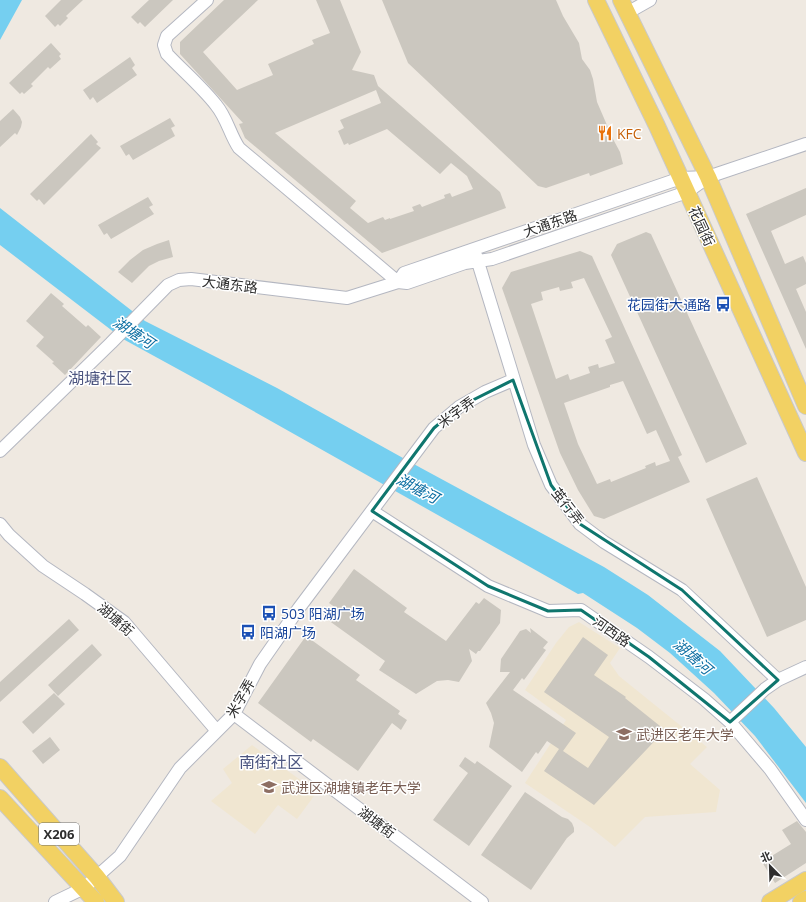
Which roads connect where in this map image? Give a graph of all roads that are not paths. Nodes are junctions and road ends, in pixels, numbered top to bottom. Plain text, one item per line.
1 (207, 0) edge
2 (596, 0) edge
3 (650, 0) edge
4 (624, 6) edge
5 (806, 144) edge
6 (708, 177) junction
7 (680, 178) junction
8 (687, 192) junction
9 (474, 249) junction
10 (478, 261) junction
11 (398, 282) junction
12 (513, 380) junction
13 (806, 406) edge
14 (0, 451) edge
15 (806, 453) edge
16 (372, 511) junction
17 (0, 524) edge
18 (806, 668) edge
19 (778, 680) junction
20 (234, 714) junction
21 (732, 720) junction
22 (217, 731) junction
23 (0, 767) edge
24 (0, 798) edge
25 (806, 820) edge
26 (97, 877) junction
27 (806, 880) edge
28 (84, 888) junction
29 (806, 899) edge
30 (55, 902) edge
31 (96, 902) edge
32 (116, 902) edge
33 (482, 902) edge
34 (770, 902) edge
35 (801, 902) edge

1 - 11 street
2 - 7 main road, 花园街
3 - 4 street
4 - 6 main road, 花园街
5 - 6 street, 大通东路
6 - 7 street, 大通东路
6 - 8 street, 大通东路
6 - 13 main road, 花园街
7 - 8 main road, 花园街
7 - 9 street, 大通东路
8 - 10 street, 大通东路
8 - 15 main road, 花园街
9 - 10 street, 茧行弄
9 - 11 street, 大通东路
10 - 11 street, 大通东路
10 - 12 street, 茧行弄
11 - 14 street, 大通东路
12 - 16 street, 米字弄
12 - 19 street, 茧行弄
16 - 20 street, 米字弄
16 - 21 street, 河西路
17 - 22 street, 湖塘街
18 - 19 street
19 - 21 street
20 - 22 street, 米字弄
20 - 33 street, 湖塘街
21 - 25 street, 河西路
22 - 26 street, 米字弄
23 - 26 main road, X206
24 - 28 main road, X206
26 - 28 street, 米字弄
26 - 32 main road, X206
27 - 34 main road
28 - 30 street, 米字弄
28 - 31 main road, X206
29 - 35 main road

